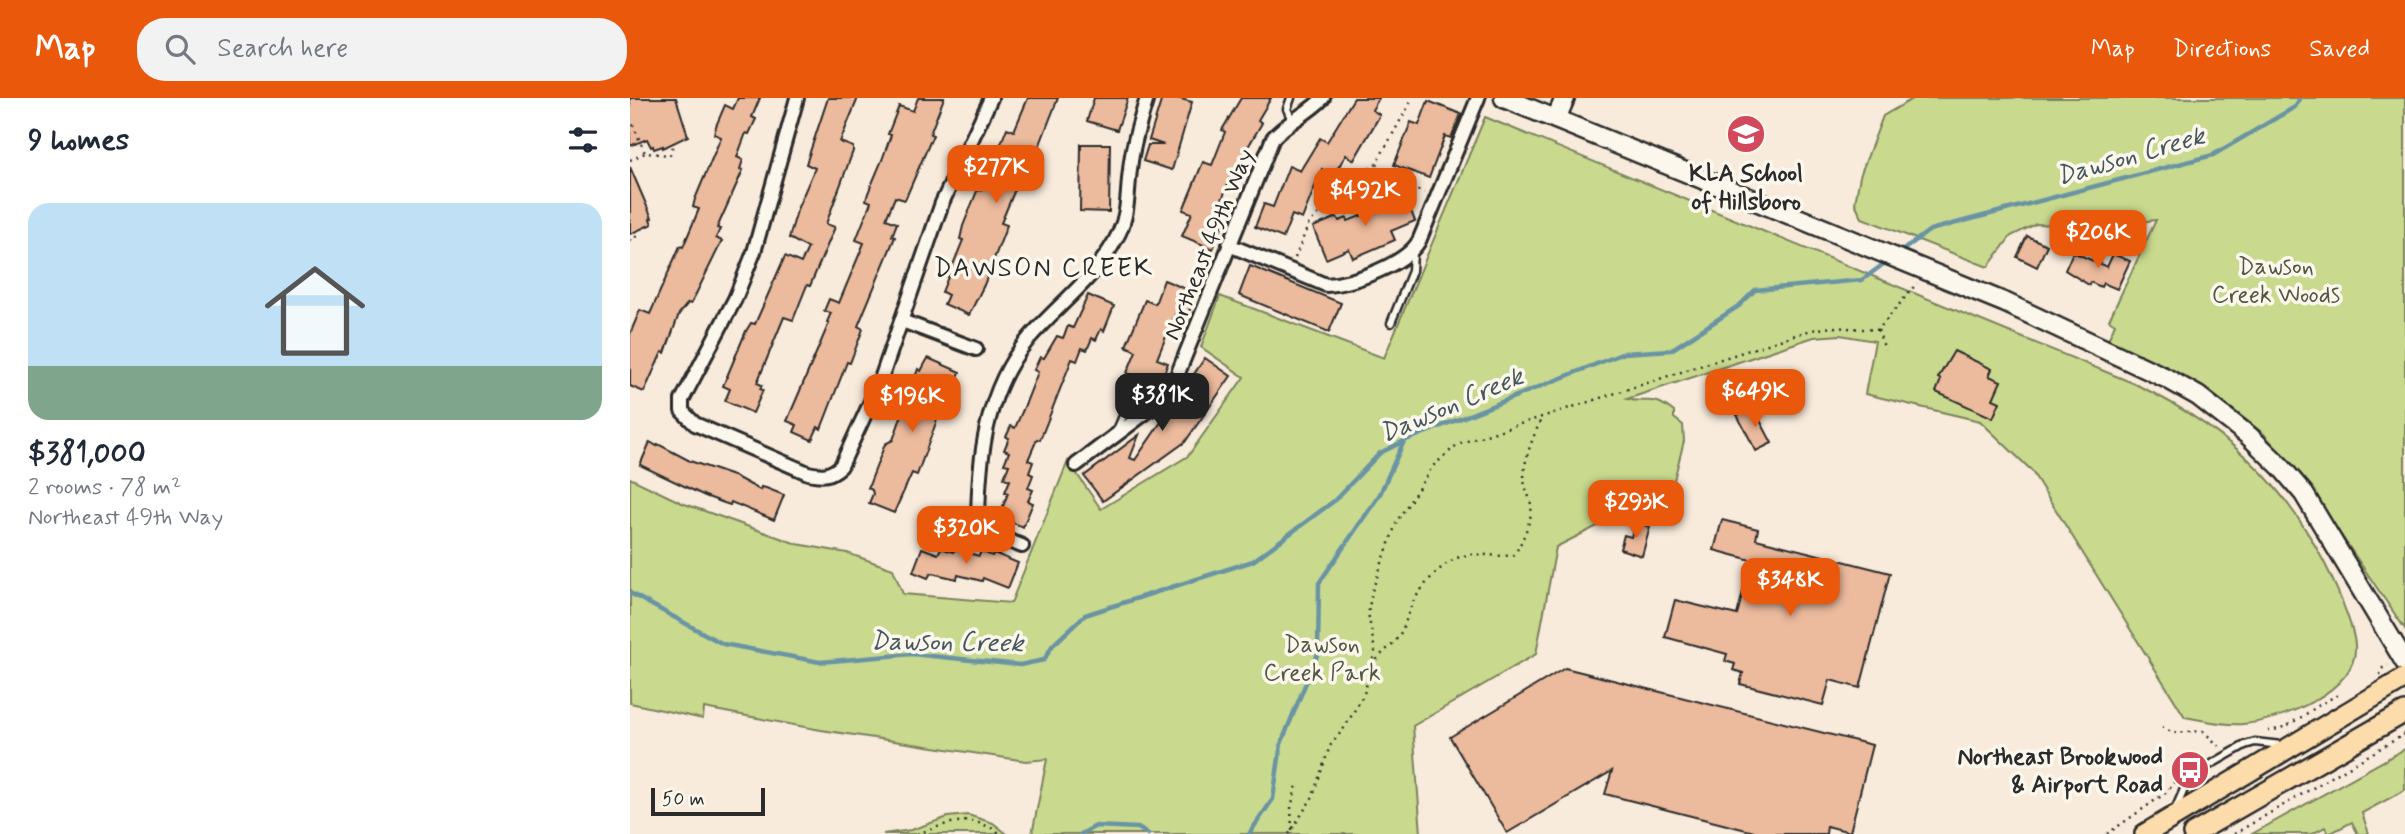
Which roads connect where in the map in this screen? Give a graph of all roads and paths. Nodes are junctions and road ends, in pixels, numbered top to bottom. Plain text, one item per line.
1 (797, 98) edge
2 (991, 98) edge
3 (1147, 98) edge
4 (1291, 98) edge
5 (1323, 98) edge
6 (1413, 98) edge
7 (1478, 98) edge
8 (1504, 98) edge
9 (1565, 98) edge
10 (630, 118) edge
11 (1556, 120) junction
12 (1293, 122) junction
13 (673, 145) dead end
14 (645, 153) junction
15 (630, 160) edge
16 (1376, 164) junction
17 (1437, 200) junction
18 (636, 234) dead end
19 (630, 241) edge
20 (1229, 245) junction
21 (1413, 251) junction
22 (1917, 268) junction
23 (1290, 271) junction
24 (902, 321) junction
25 (1391, 323) dead end
26 (1878, 330) junction
27 (976, 349) dead end
28 (1885, 349) dead end
29 (1123, 383) dead end
30 (1132, 396) junction
31 (1144, 414) junction
32 (1541, 419) junction
33 (1113, 437) junction
34 (1076, 465) dead end
35 (940, 526) dead end
36 (978, 528) junction
37 (1022, 546) dead end
38 (2405, 662) edge
39 (1371, 672) junction
40 (2405, 678) edge
41 (2405, 712) edge
42 (2162, 727) dead end
43 (2405, 734) edge
44 (2220, 747) dead end
45 (1297, 785) dead end
46 (1292, 830) junction
47 (917, 834) edge
48 (1001, 834) edge
49 (1289, 834) edge
50 (2145, 834) edge
51 (2193, 834) edge
52 (2234, 834) edge

1 - 24 street
2 - 24 street
3 - 36 street
4 - 12 lane
5 - 12 street, Northeast 49th Way
6 - 16 path
7 - 17 street
8 - 11 street
9 - 11 street
10 - 14 path
11 - 22 street
12 - 20 street, Northeast 49th Way
13 - 14 path
14 - 15 path
16 - 17 path
16 - 23 path
17 - 21 street
18 - 19 path
20 - 23 street
20 - 31 street, Northeast 49th Way
21 - 23 street
21 - 25 lane
22 - 26 path
22 - 38 street
24 - 27 street
26 - 28 path
26 - 32 path
29 - 30 lane
30 - 31 lane
30 - 33 lane
31 - 33 street, Northeast 49th Way
32 - 39 path
32 - 39 path
33 - 34 street, Northeast 49th Way
35 - 36 street
36 - 37 street
39 - 46 path
40 - 50 main road
41 - 51 main road
42 - 44 path
43 - 52 path
45 - 46 path
46 - 49 path
47 - 48 path

